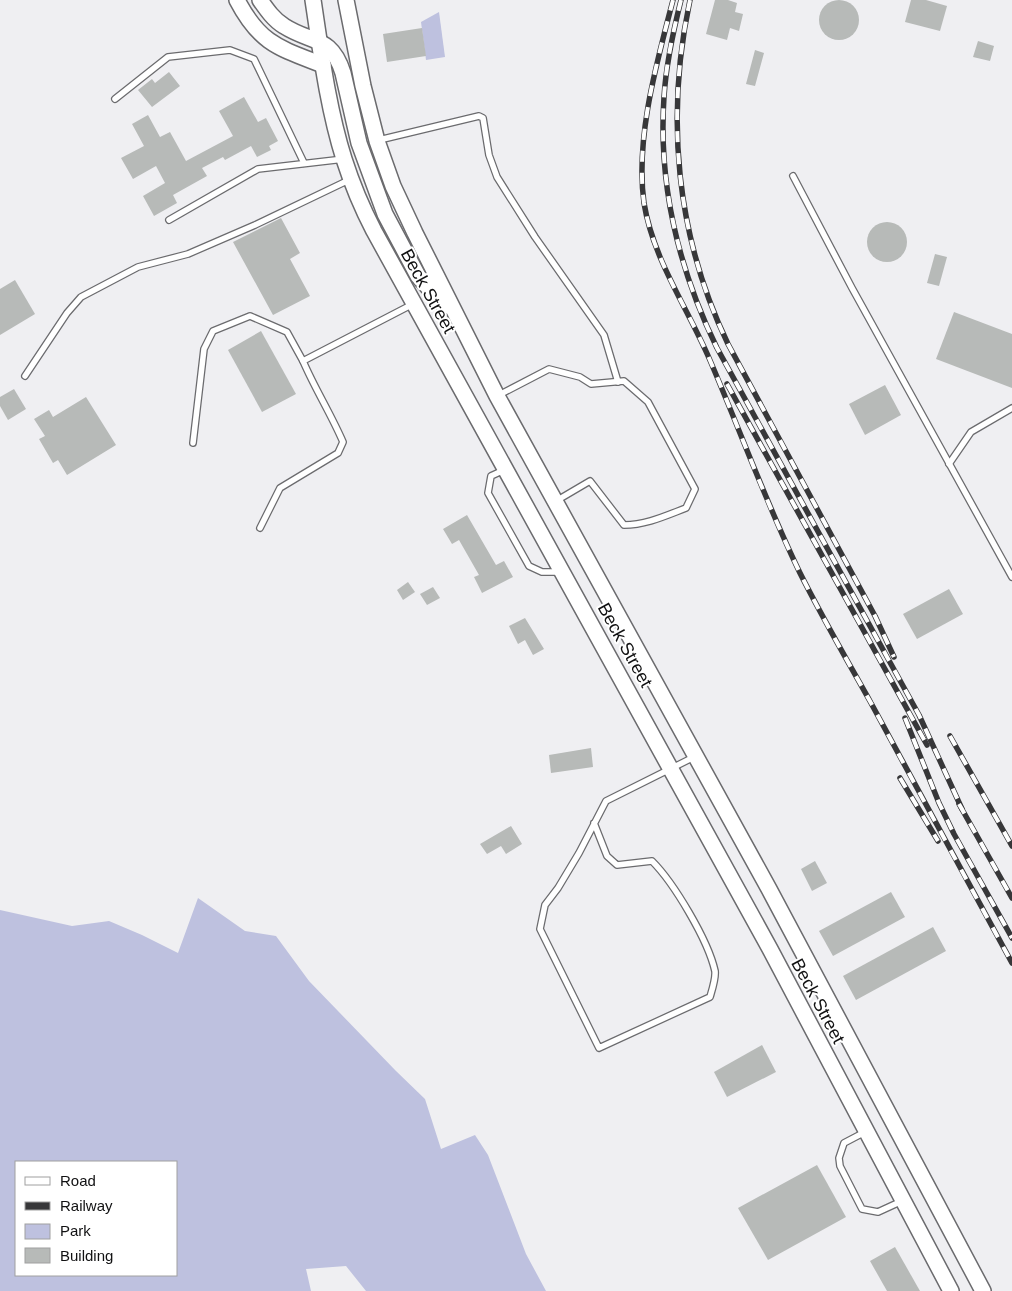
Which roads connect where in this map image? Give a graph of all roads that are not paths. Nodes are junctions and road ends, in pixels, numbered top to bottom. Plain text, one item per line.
1 (237, 0) edge
2 (260, 0) edge
3 (312, 0) edge
4 (346, 0) edge
5 (319, 41) junction
6 (323, 65) junction
7 (115, 99) dead end
8 (377, 141) junction
9 (344, 159) junction
10 (304, 164) junction
11 (794, 176) dead end
12 (351, 179) junction
13 (169, 220) dead end
14 (413, 304) junction
15 (458, 320) junction
16 (304, 361) junction
17 (25, 376) dead end
18 (618, 382) junction
19 (497, 396) junction
20 (1012, 408) edge
21 (193, 443) dead end
22 (949, 464) junction
23 (506, 470) junction
24 (554, 502) junction
25 (260, 528) dead end
26 (563, 572) junction
27 (1012, 577) edge
28 (696, 756) junction
29 (671, 769) junction
30 (594, 823) junction
31 (866, 1131) junction
32 (903, 1201) junction
33 (951, 1291) edge
34 (983, 1291) edge

1 - 6 main road
2 - 5 main road
3 - 5 main road, Beck Street
4 - 8 main road, Beck Street
5 - 6 main road, Beck Street
5 - 15 main road
6 - 9 main road, Beck Street
7 - 10 lane
8 - 15 main road, Beck Street
8 - 18 lane
9 - 10 lane
9 - 12 main road, Beck Street
10 - 13 lane
11 - 22 lane
12 - 14 main road, Beck Street
12 - 17 lane
14 - 16 lane
14 - 23 main road, Beck Street
15 - 19 main road, Beck Street
16 - 21 lane
16 - 25 lane
18 - 19 lane
18 - 24 lane
19 - 24 main road, Beck Street
20 - 22 lane
22 - 27 lane
23 - 26 main road, Beck Street
23 - 26 lane
24 - 28 main road, Beck Street
26 - 29 main road, Beck Street
28 - 29 lane
28 - 34 main road, Beck Street
29 - 30 lane
29 - 31 main road, Beck Street
30 - 30 lane
31 - 32 main road, Beck Street
31 - 32 lane
32 - 33 main road, Beck Street

